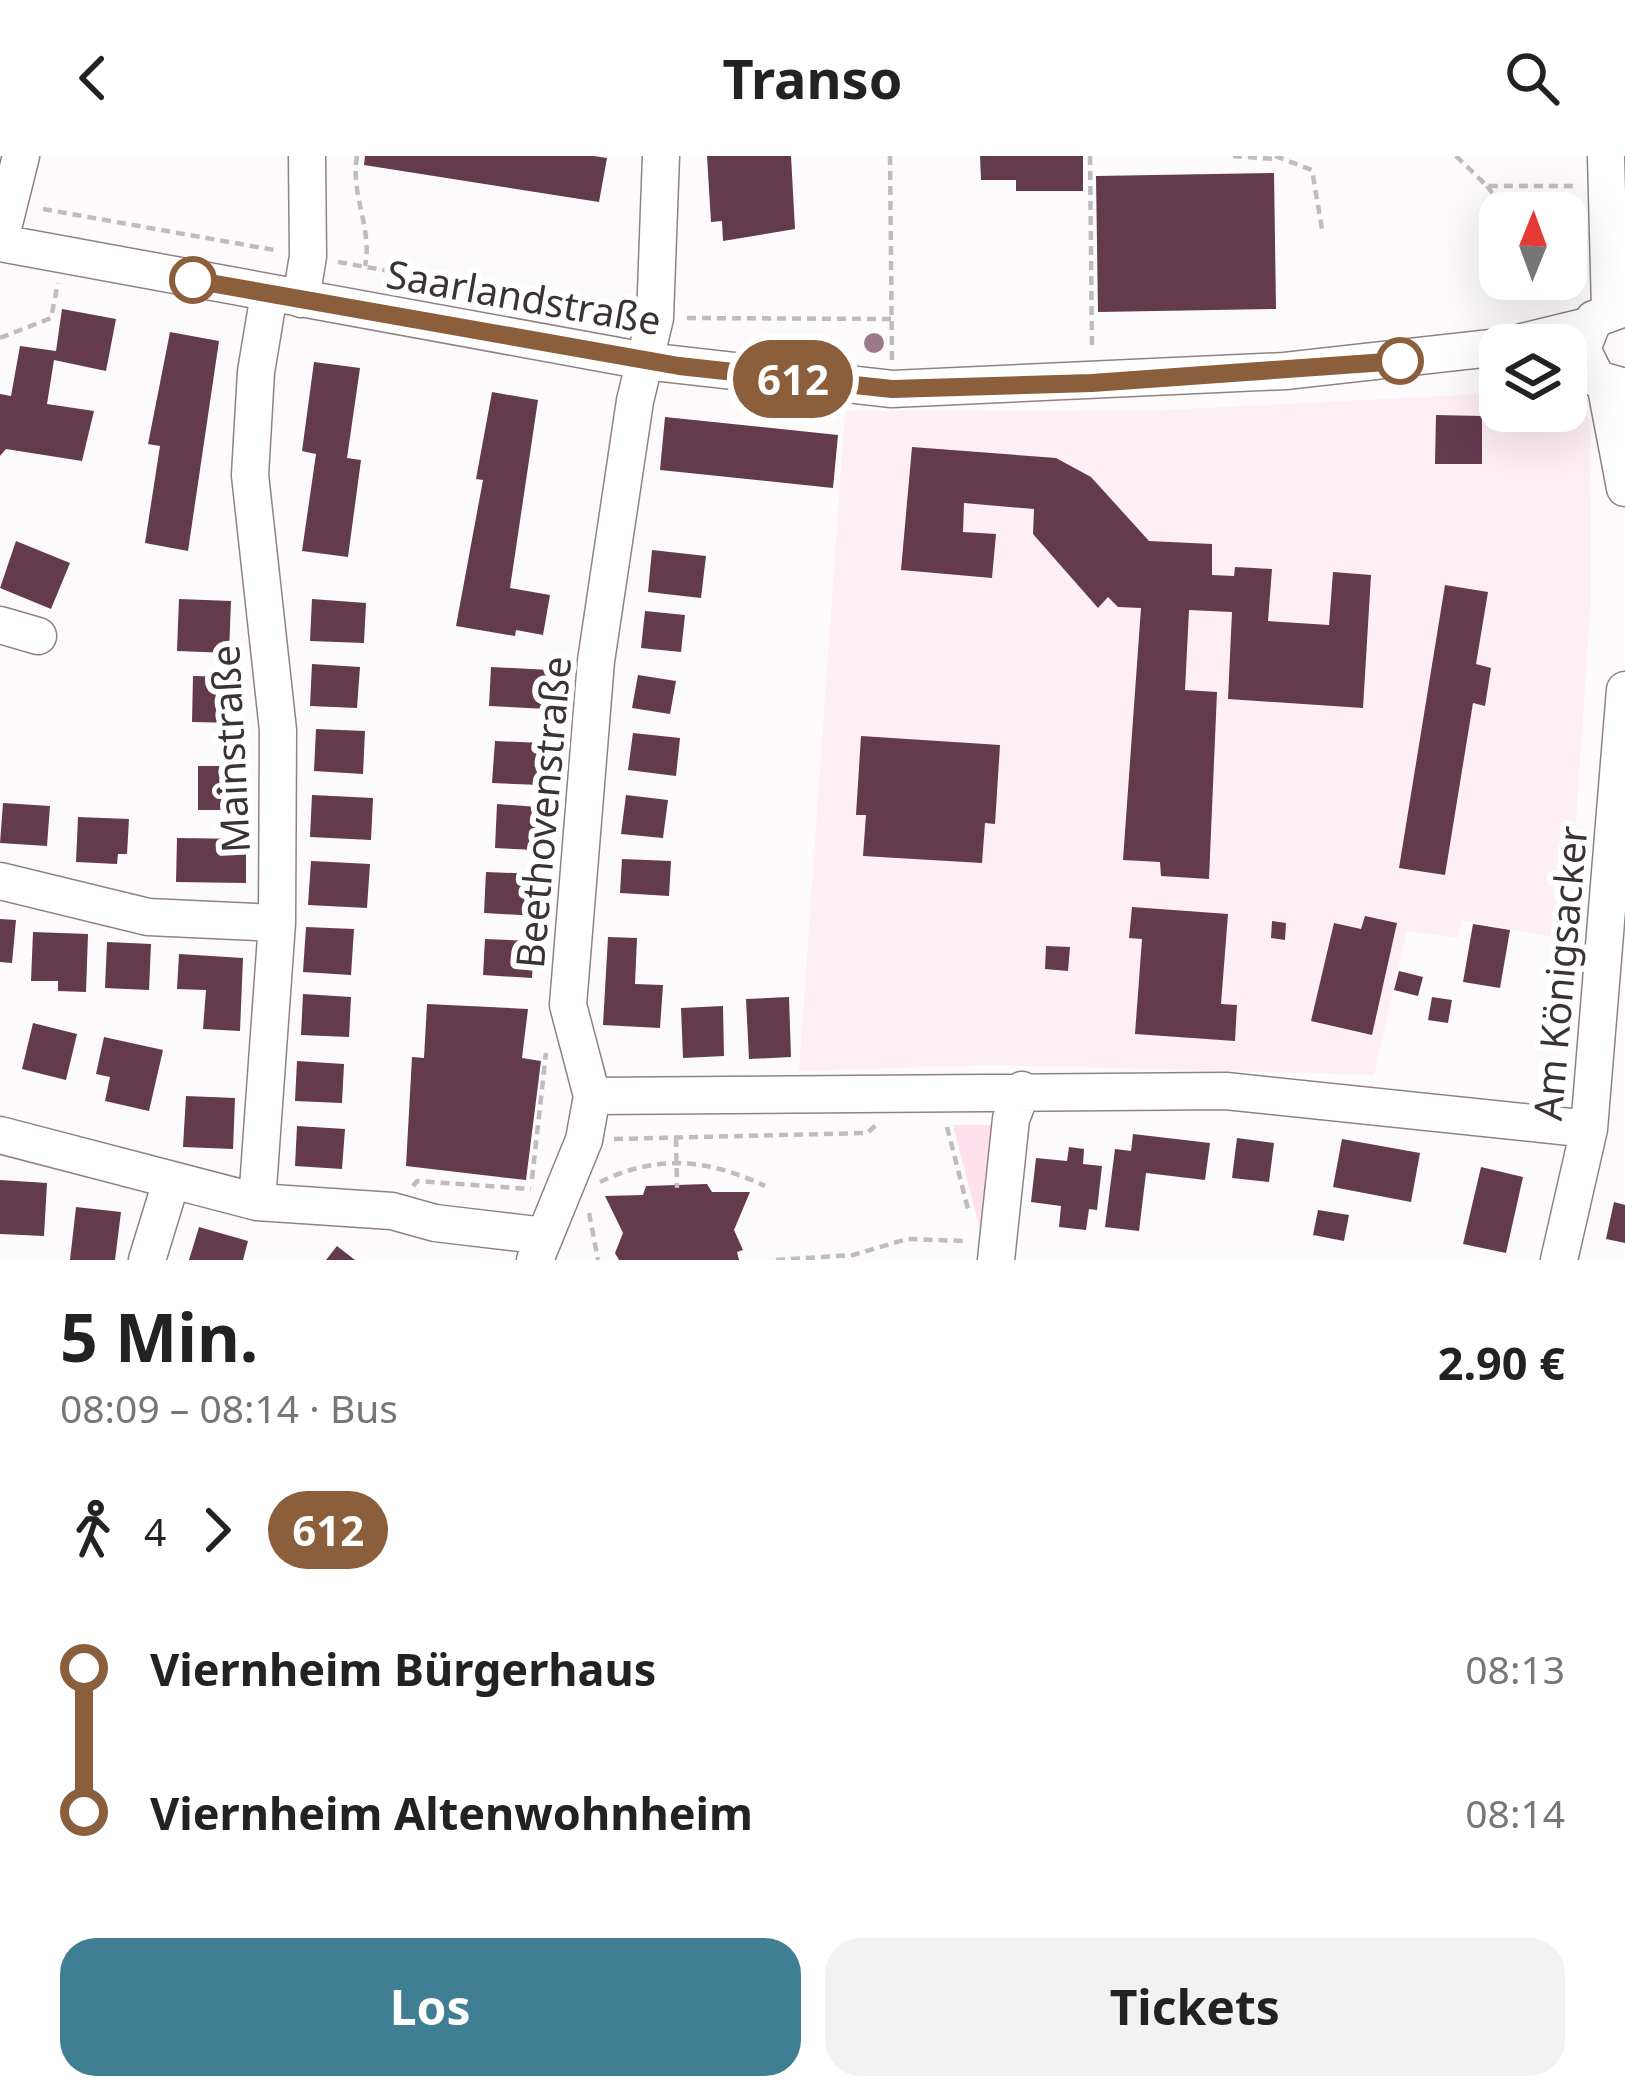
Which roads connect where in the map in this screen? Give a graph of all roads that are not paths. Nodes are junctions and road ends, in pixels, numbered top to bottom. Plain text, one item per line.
1 (21, 156) edge
2 (307, 156) edge
3 (661, 156) edge
4 (1607, 171) edge
5 (0, 241) edge
6 (285, 296) junction
7 (1599, 309) edge
8 (1562, 324) edge
9 (1479, 353) edge
10 (645, 361) junction
11 (1595, 375) edge
12 (1625, 488) edge
13 (0, 625) edge
14 (38, 636) dead end
15 (1625, 690) edge
16 (0, 881) edge
17 (277, 923) junction
18 (1612, 1021) edge
19 (1022, 1090) junction
20 (592, 1096) junction
21 (1589, 1129) junction
22 (0, 1135) edge
23 (171, 1182) junction
24 (257, 1202) junction
25 (535, 1242) edge
26 (986, 1251) edge
27 (147, 1260) edge
28 (1558, 1260) edge

1 - 5 street
2 - 6 street, Mainstraße
3 - 10 street, Beethovenstraße
4 - 7 street
5 - 6 street, Saarlandstraße
6 - 10 street, Saarlandstraße
6 - 17 street, Mainstraße
7 - 8 street
7 - 11 street
9 - 10 street, Saarlandstraße
10 - 20 street, Beethovenstraße
11 - 12 street
13 - 14 street
15 - 18 street, Am Königsacker
16 - 17 street
17 - 24 street, Mainstraße
18 - 21 street, Am Königsacker
19 - 20 street
19 - 21 street
19 - 26 street
20 - 25 street, Beethovenstraße
21 - 28 street, Am Königsacker
22 - 23 street
23 - 24 street
23 - 27 street
24 - 25 street

